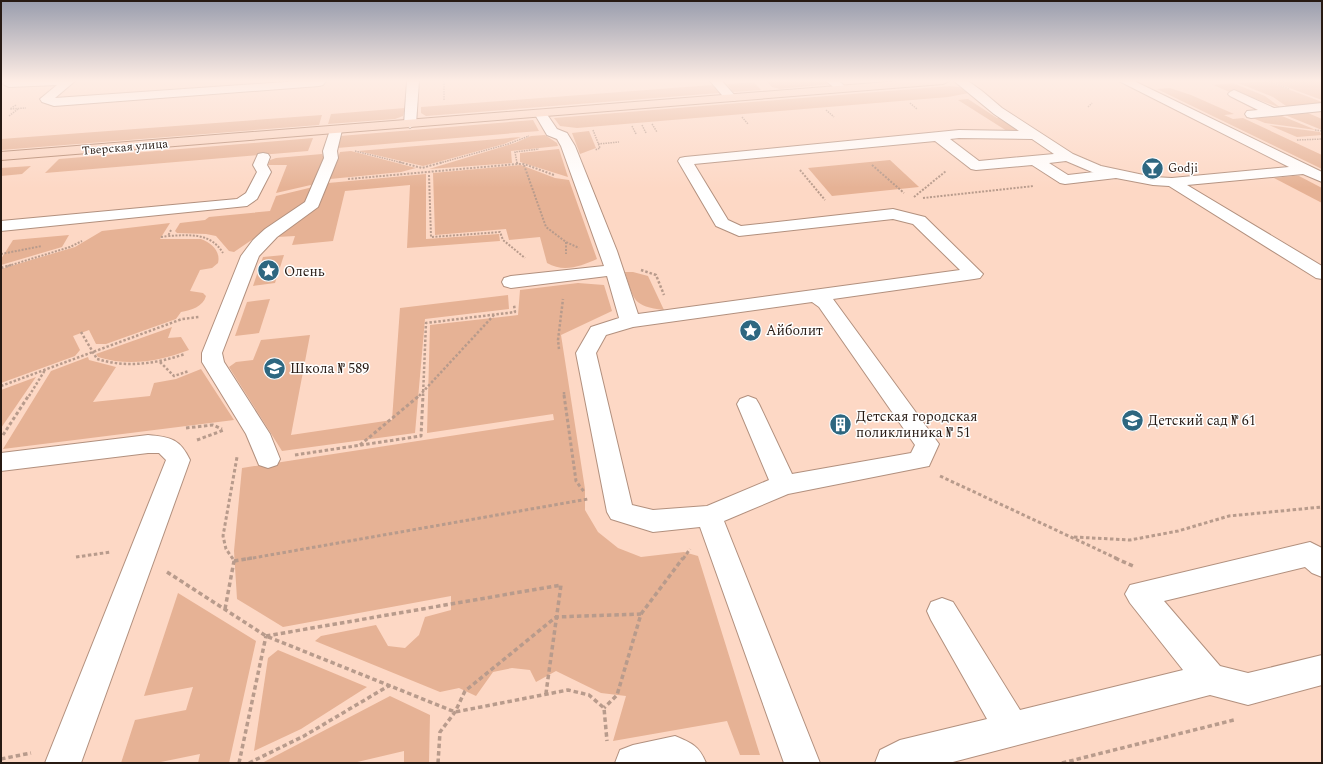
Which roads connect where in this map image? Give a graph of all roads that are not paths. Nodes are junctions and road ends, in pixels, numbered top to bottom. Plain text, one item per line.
1 (411, 117) edge
2 (497, 117) edge
3 (542, 117) edge
4 (1007, 117) edge
5 (1197, 117) edge
6 (410, 124) junction
7 (336, 130) junction
8 (1035, 135) junction
9 (938, 137) junction
10 (1, 156) edge
11 (263, 157) dead end
12 (1068, 157) junction
13 (1034, 160) junction
14 (1305, 170) junction
15 (1120, 174) junction
16 (1322, 178) edge
17 (1172, 182) junction
18 (1, 226) edge
19 (613, 270) junction
20 (1322, 274) edge
21 (520, 281) road end
22 (816, 296) junction
23 (630, 321) junction
24 (748, 404) dead end
25 (268, 459) road end
26 (1, 462) edge
27 (784, 484) junction
28 (709, 516) junction
29 (1322, 565) edge
30 (942, 611) dead end
31 (1322, 670) edge
32 (1210, 679) junction
33 (1012, 729) junction
34 (620, 755) edge
35 (64, 763) edge
36 (688, 763) edge
37 (802, 763) edge
38 (893, 763) edge

1 - 6 street
2 - 6 main road, Тверская улица
3 - 19 street
4 - 8 street
5 - 14 street
6 - 7 main road, Тверская улица
7 - 10 main road, Тверская улица
7 - 25 street
8 - 9 street
8 - 12 street
9 - 13 street
9 - 22 street
11 - 18 street
12 - 13 street
12 - 15 street
13 - 15 street
14 - 16 street
14 - 17 street
15 - 17 street
17 - 20 street
19 - 21 street
19 - 23 street
22 - 23 street
22 - 27 street
23 - 28 street
24 - 27 street
26 - 35 street
27 - 28 street
28 - 37 street
29 - 32 street
30 - 33 street
31 - 32 street
32 - 33 street
33 - 38 street
34 - 36 street

